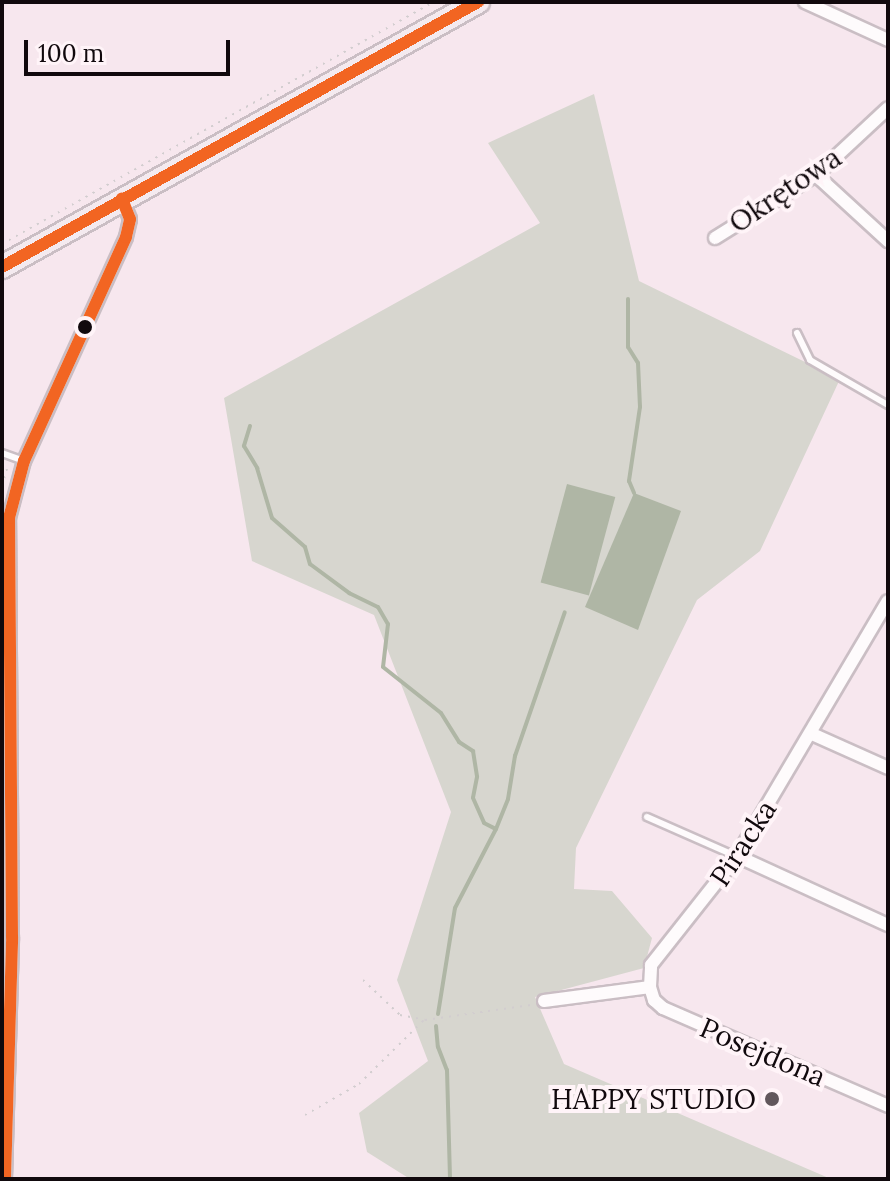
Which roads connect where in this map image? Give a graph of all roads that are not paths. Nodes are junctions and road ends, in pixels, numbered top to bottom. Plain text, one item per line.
1 (478, 2) edge
2 (805, 2) edge
3 (888, 40) edge
4 (888, 108) edge
5 (816, 175) junction
6 (122, 199) junction
7 (715, 238) dead end
8 (888, 241) edge
9 (2, 267) edge
10 (797, 333) dead end
11 (888, 405) edge
12 (2, 453) edge
13 (24, 461) junction
14 (888, 601) edge
15 (812, 734) junction
16 (888, 768) edge
17 (647, 817) dead end
18 (737, 856) junction
19 (7, 866) edge
20 (888, 925) edge
21 (650, 987) junction
22 (544, 1001) road end
23 (888, 1106) edge
24 (5, 1179) edge

1 - 6 highway
2 - 3 street
4 - 5 street, Okrętowa
5 - 7 street, Okrętowa
5 - 8 street
6 - 9 highway
6 - 13 street
10 - 11 lane
12 - 13 lane
13 - 19 street
14 - 15 street, Piracka
15 - 16 street
15 - 18 street, Piracka
17 - 18 lane
18 - 20 street
18 - 21 street, Piracka
19 - 24 street
21 - 22 street
21 - 23 street, Posejdona

